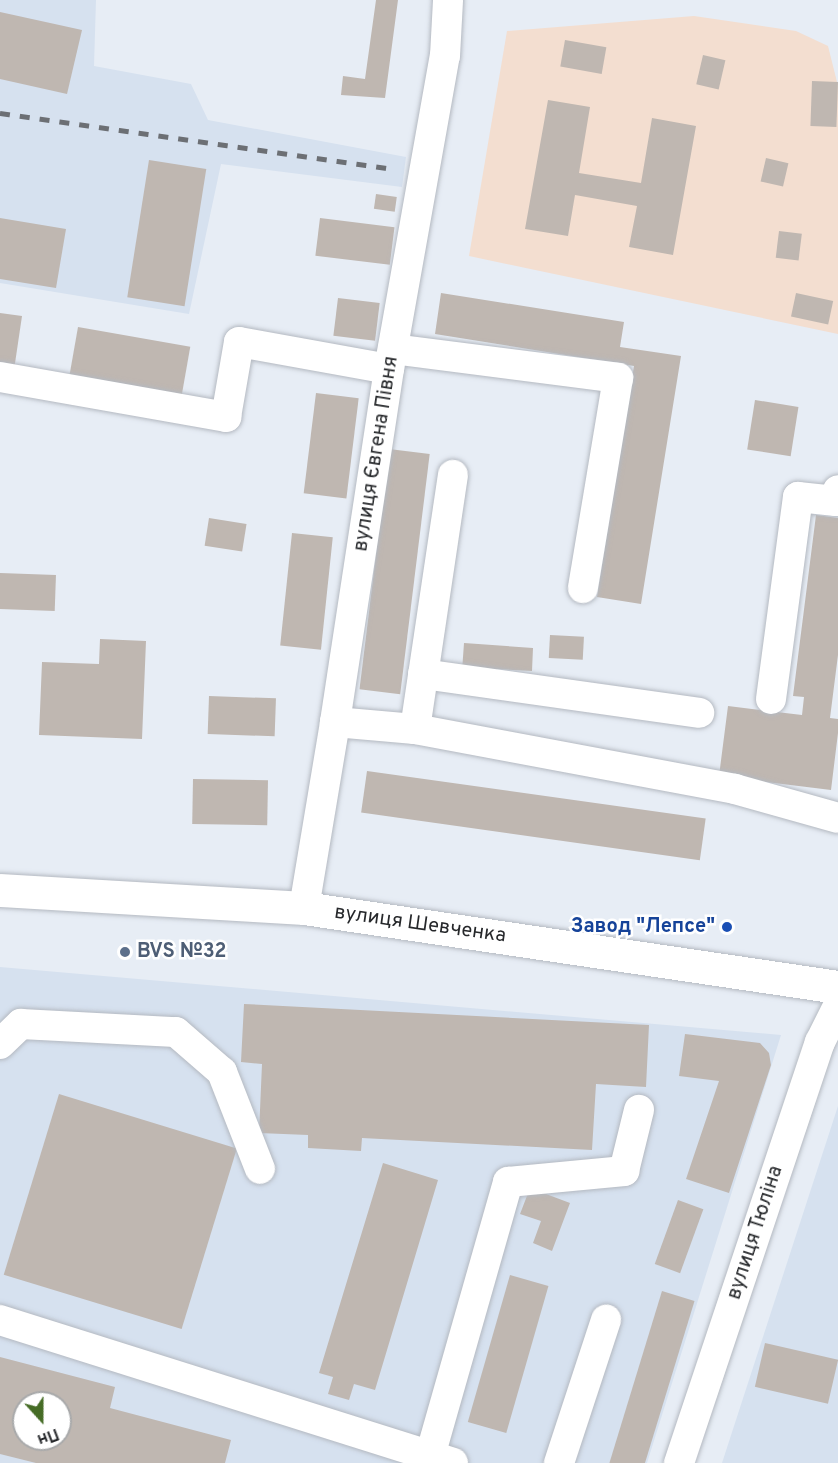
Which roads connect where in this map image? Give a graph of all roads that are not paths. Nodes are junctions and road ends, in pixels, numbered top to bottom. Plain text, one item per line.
1 (448, 0) edge
2 (391, 359) junction
3 (0, 377) edge
4 (453, 475) dead end
5 (838, 490) edge
6 (583, 588) dead end
7 (423, 674) junction
8 (771, 699) dead end
9 (699, 713) dead end
10 (335, 722) junction
11 (415, 729) junction
12 (838, 818) edge
13 (0, 890) edge
14 (304, 908) junction
15 (838, 987) edge
16 (838, 1006) edge
17 (0, 1044) edge
18 (639, 1110) dead end
19 (260, 1169) dead end
20 (0, 1320) edge
21 (606, 1320) dead end
22 (441, 1459) edge
23 (559, 1463) edge
24 (679, 1463) edge

1 - 2 street, вулиця Євгена Півня
2 - 3 street
2 - 6 street
2 - 10 street, вулиця Євгена Півня
4 - 7 street
5 - 8 street
7 - 9 street
7 - 11 street
10 - 11 street
10 - 14 street, вулиця Євгена Півня
11 - 12 street
13 - 14 main road, вулиця Шевченка
14 - 15 main road, вулиця Шевченка
16 - 24 street, вулиця Тюліна
17 - 19 street
18 - 22 street
20 - 22 street
21 - 23 street

